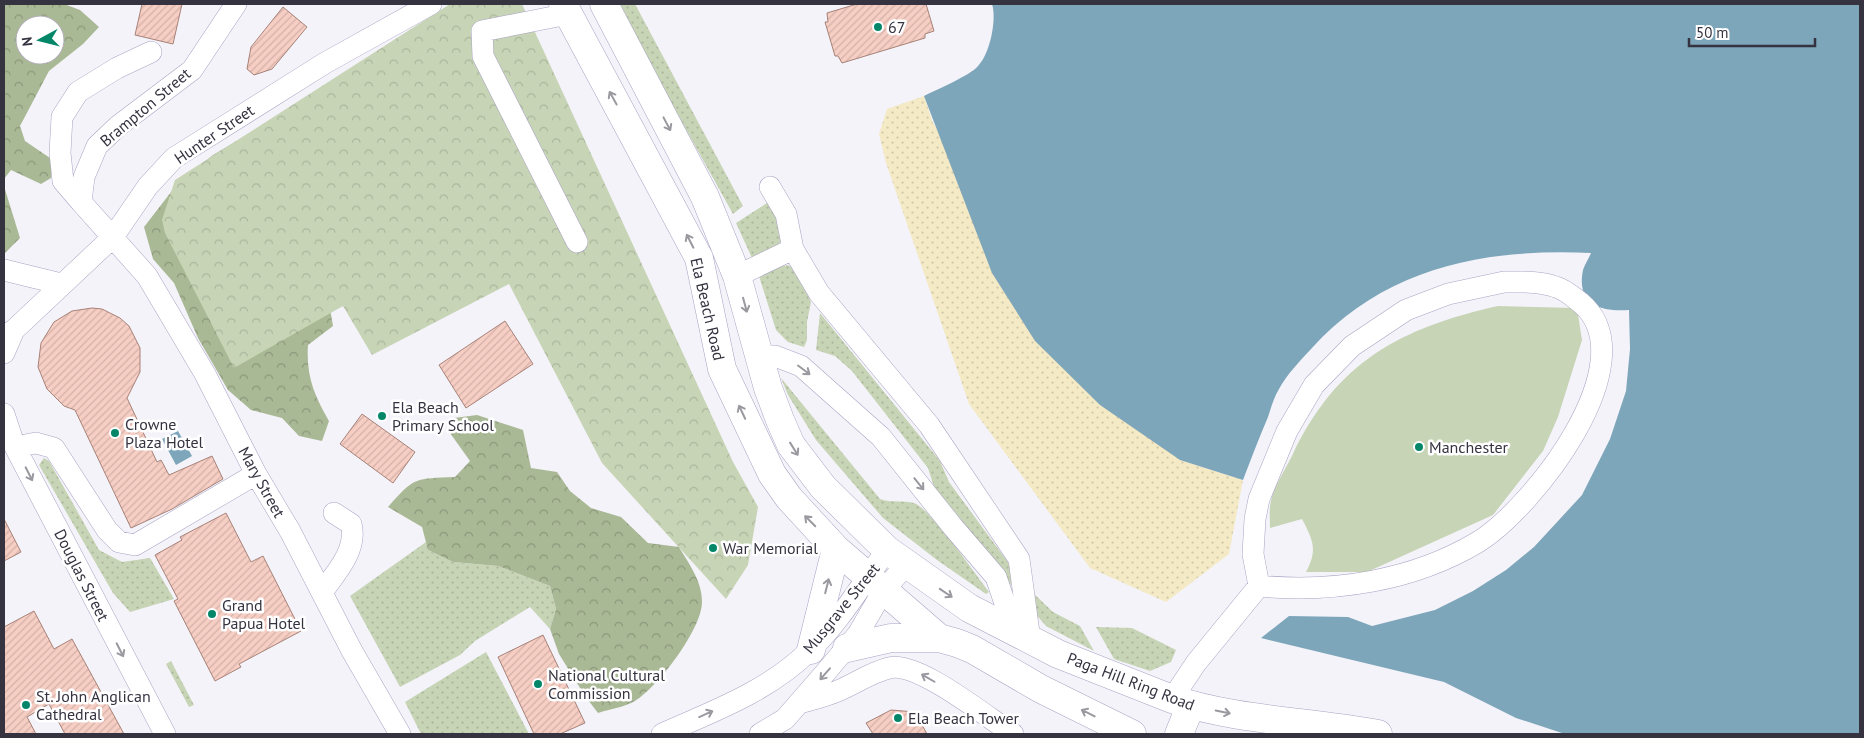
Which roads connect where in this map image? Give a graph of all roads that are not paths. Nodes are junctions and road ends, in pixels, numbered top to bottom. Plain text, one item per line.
1 (236, 4) edge
2 (431, 4) edge
3 (604, 4) edge
4 (565, 9) edge
5 (151, 52) dead end
6 (770, 187) dead end
7 (81, 202) junction
8 (113, 238) junction
9 (577, 242) dead end
10 (793, 249) junction
11 (4, 270) edge
12 (737, 276) junction
13 (61, 284) junction
14 (9, 333) edge
15 (4, 353) edge
16 (759, 356) junction
17 (4, 414) edge
18 (15, 447) junction
19 (256, 474) junction
20 (334, 514) dead end
21 (836, 549) junction
22 (896, 558) junction
23 (875, 584) junction
24 (1259, 586) junction
25 (322, 592) junction
26 (1022, 637) junction
27 (948, 641) junction
28 (847, 648) junction
29 (811, 650) junction
30 (1181, 702) junction
31 (800, 703) junction
32 (165, 734) edge
33 (400, 734) edge
34 (662, 734) edge
35 (760, 734) edge
36 (1013, 734) edge
37 (1129, 734) edge
38 (1179, 734) edge
39 (1378, 734) edge

1 - 7 street, Brampton Street
2 - 8 street, Hunter Street
3 -> 12 highway, Ela Beach Road
4 - 9 street
21 -> 4 highway, Ela Beach Road
5 - 7 street
6 - 10 street
7 - 8 street
8 - 13 street, Hunter Street
8 - 19 street, Mary Street
10 - 12 street
10 - 26 street
11 - 13 street
12 -> 16 highway, Ela Beach Road
13 - 14 street, Hunter Street
14 - 15 street, Hunter Street
16 -> 22 highway, Ela Beach Road
16 -> 26 street
17 - 18 street, Douglas Street
18 - 19 street
18 -> 32 street, Douglas Street
19 - 25 street, Mary Street
20 - 25 street
21 - 23 highway, Ela Beach Road
29 -> 21 highway
22 - 23 street, Musgrave Street
22 -> 26 highway, Paga Hill Ring Road
23 - 27 highway
23 - 28 street, Musgrave Street
23 - 29 street, Musgrave Street
24 - 24 street
24 - 30 street
25 - 33 street, Mary Street
26 - 30 highway, Paga Hill Ring Road
27 - 28 highway
37 -> 27 highway
28 -> 31 street, Musgrave Street
34 -> 29 street, Musgrave Street
30 - 38 highway
30 -> 39 highway, Paga Hill Ring Road
31 - 35 street, Musgrave Street
36 -> 31 street

